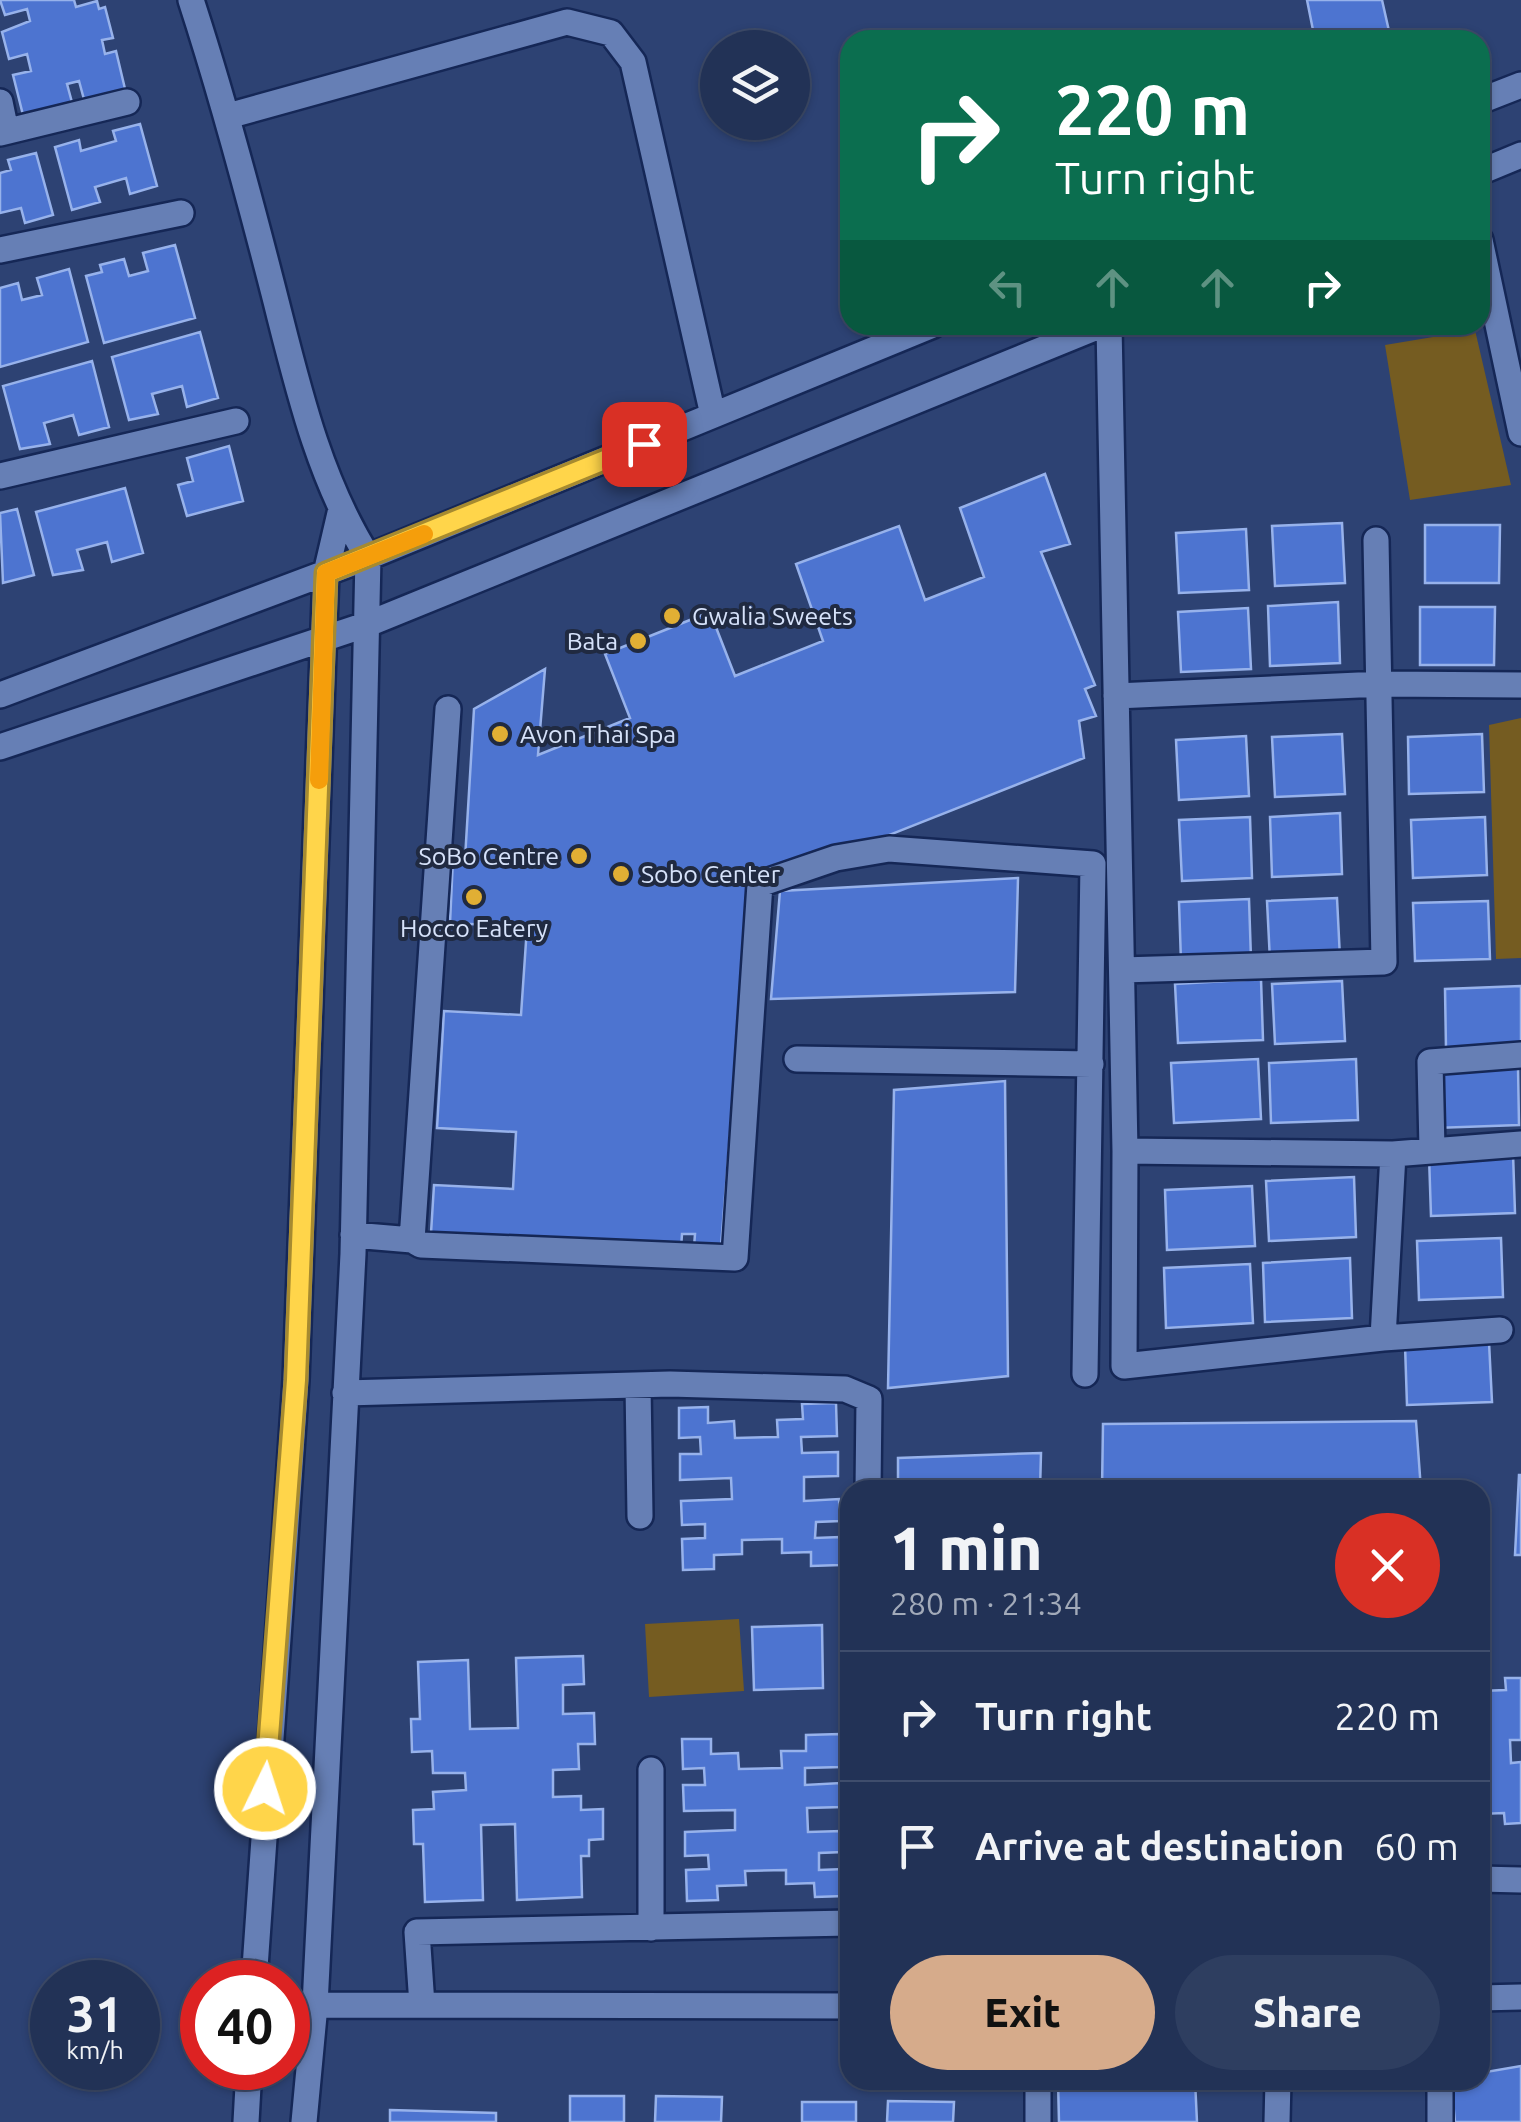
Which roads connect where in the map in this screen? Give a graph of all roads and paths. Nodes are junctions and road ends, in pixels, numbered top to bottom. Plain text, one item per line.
1 (191, 0) edge
2 (1521, 85) edge
3 (1490, 97) edge
4 (0, 102) edge
5 (128, 102) dead end
6 (228, 116) junction
7 (3, 132) edge
8 (1521, 155) edge
9 (1490, 168) edge
10 (181, 213) dead end
11 (0, 250) edge
12 (1490, 287) edge
13 (909, 335) edge
14 (1080, 335) edge
15 (1105, 335) edge
16 (714, 415) junction
17 (236, 421) dead end
18 (1521, 433) edge
19 (0, 476) edge
20 (340, 513) junction
21 (1376, 540) dead end
22 (368, 558) junction
23 (326, 573) junction
24 (368, 624) junction
25 (324, 638) junction
26 (1381, 684) junction
27 (1521, 685) edge
28 (0, 695) edge
29 (1116, 696) junction
30 (448, 709) dead end
31 (0, 747) edge
32 (1122, 970) junction
33 (1521, 1055) edge
34 (797, 1059) dead end
35 (1091, 1064) junction
36 (1521, 1144) edge
37 (1432, 1149) junction
38 (1125, 1151) junction
39 (1393, 1154) junction
40 (353, 1236) junction
41 (412, 1240) junction
42 (1500, 1330) dead end
43 (1384, 1338) junction
44 (1085, 1374) dead end
45 (638, 1384) junction
46 (346, 1393) junction
47 (868, 1480) edge
48 (640, 1516) dead end
49 (651, 1770) dead end
50 (1490, 1880) edge
51 (1521, 1880) edge
52 (840, 1924) edge
53 (651, 1928) junction
54 (256, 1960) edge
55 (1490, 1998) edge
56 (1521, 1998) edge
57 (315, 2005) junction
58 (422, 2005) junction
59 (840, 2006) edge
60 (248, 2090) edge
61 (1038, 2090) edge
62 (1278, 2090) edge
63 (1440, 2090) edge
64 (246, 2122) edge
65 (304, 2122) edge
66 (1038, 2122) edge
67 (1277, 2122) edge
68 (1440, 2122) edge

1 - 6 street
2 - 3 street
4 - 7 street
5 - 7 street
6 - 16 street
6 - 20 street
8 - 9 street
10 - 11 street
12 - 18 street
13 - 16 street
14 - 24 street
15 - 29 street
16 - 22 street
17 - 19 street
20 - 22 street
20 - 23 street
21 - 26 street
22 - 23 street
22 - 24 street
23 - 25 street
23 - 28 street
24 - 25 street
24 - 40 street
25 - 31 street
25 - 54 street
26 - 27 street
26 - 29 street
26 - 32 street
29 - 32 street
30 - 41 street
32 - 38 street
33 - 37 street
34 - 35 street
35 - 41 street
35 - 44 street
36 - 37 street
37 - 39 street
38 - 39 street
38 - 43 street
39 - 43 street
40 - 41 street
40 - 46 street
42 - 43 street
45 - 46 street
45 - 47 street
45 - 48 street
46 - 57 street
49 - 53 street
50 - 51 street
52 - 53 street
53 - 58 street
55 - 56 street
57 - 58 street
57 - 65 street
58 - 59 street
60 - 64 street
61 - 66 street
62 - 67 street
63 - 68 street

